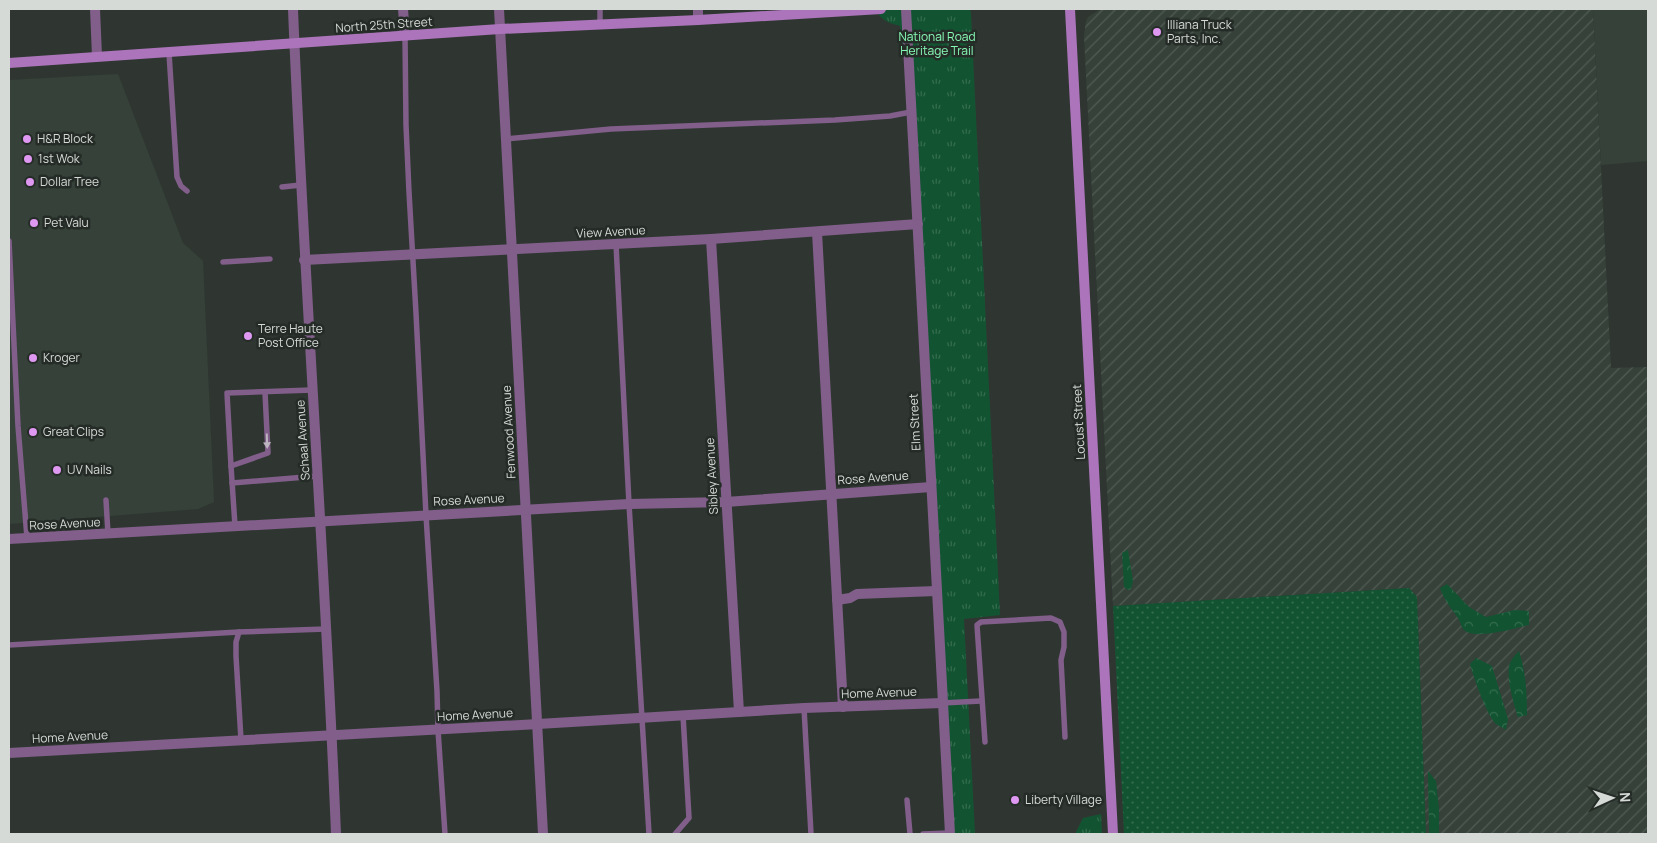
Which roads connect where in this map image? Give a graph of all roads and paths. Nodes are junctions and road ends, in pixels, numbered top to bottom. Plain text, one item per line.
1 (95, 9) edge
2 (293, 9) edge
3 (403, 9) edge
4 (499, 9) edge
5 (600, 9) edge
6 (698, 9) edge
7 (881, 9) edge
8 (906, 9) edge
9 (1070, 9) edge
10 (802, 12) edge
11 (698, 20) junction
12 (600, 24) junction
13 (500, 29) junction
14 (405, 36) junction
15 (294, 44) junction
16 (169, 53) junction
17 (97, 56) junction
18 (9, 63) edge
19 (911, 112) junction
20 (506, 139) junction
21 (301, 186) junction
22 (282, 187) dead end
23 (187, 191) dead end
24 (918, 224) junction
25 (817, 232) junction
26 (711, 239) junction
27 (9, 241) edge
28 (616, 244) junction
29 (511, 250) junction
30 (412, 255) junction
31 (270, 259) dead end
32 (304, 260) junction
33 (223, 262) dead end
34 (312, 390) junction
35 (265, 392) junction
36 (231, 466) junction
37 (318, 476) junction
38 (232, 483) junction
39 (931, 486) junction
40 (831, 494) junction
41 (106, 500) dead end
42 (726, 502) junction
43 (629, 504) junction
44 (525, 510) junction
45 (426, 515) junction
46 (320, 522) junction
47 (235, 526) junction
48 (108, 534) junction
49 (27, 538) junction
50 (9, 539) edge
51 (936, 591) junction
52 (837, 600) junction
53 (326, 629) junction
54 (239, 632) junction
55 (9, 645) edge
56 (981, 700) junction
57 (942, 703) junction
58 (842, 707) junction
59 (804, 708) junction
60 (739, 712) junction
61 (682, 715) junction
62 (642, 717) junction
63 (538, 724) junction
64 (438, 730) junction
65 (332, 735) junction
66 (1066, 738) dead end
67 (241, 740) junction
68 (985, 742) dead end
69 (9, 753) edge
70 (907, 800) dead end
71 (336, 834) edge
72 (446, 834) edge
73 (543, 834) edge
74 (650, 834) edge
75 (675, 834) edge
76 (811, 834) edge
77 (910, 834) edge
78 (923, 834) edge
79 (950, 834) edge
80 (1112, 834) edge

1 - 17 street
2 - 15 street, Schaal Avenue
3 - 14 street
4 - 13 street, Fenwood Avenue
5 - 12 lane
6 - 11 street
7 - 10 street, North 25th Street
8 - 19 street, Elm Street
9 - 80 street, Locust Street
10 - 11 street, North 25th Street
11 - 12 street, North 25th Street
12 - 13 street, North 25th Street
13 - 14 street, North 25th Street
13 - 20 street, Fenwood Avenue
14 - 15 street, North 25th Street
14 - 30 lane
15 - 16 street, North 25th Street
15 - 21 street, Schaal Avenue
16 - 17 street, North 25th Street
16 - 23 lane
17 - 18 street, North 25th Street
19 - 20 lane
19 - 24 street, Elm Street
20 - 29 street, Fenwood Avenue
21 - 22 lane
21 - 32 street, Schaal Avenue
24 - 25 street, View Avenue
24 - 39 street, Elm Street
25 - 26 street, View Avenue
25 - 40 street
26 - 28 street, View Avenue
26 - 42 street, Sibley Avenue
27 - 49 lane
28 - 29 street, View Avenue
28 - 43 lane
29 - 30 street, View Avenue
29 - 44 street, Fenwood Avenue
30 - 32 street, View Avenue
30 - 45 lane
31 - 33 lane
32 - 34 street, Schaal Avenue
34 - 35 lane
34 - 37 street, Schaal Avenue
35 -> 36 lane
35 - 36 lane
36 - 38 lane
37 - 38 lane
37 - 46 street, Schaal Avenue
38 - 47 lane
39 - 40 street, Rose Avenue
39 - 51 street, Elm Street
40 - 42 street, Rose Avenue
40 - 52 street
41 - 48 lane
42 - 43 street, Rose Avenue
42 - 60 street, Sibley Avenue
43 - 44 street, Rose Avenue
43 - 62 lane
44 - 45 street, Rose Avenue
44 - 63 street, Fenwood Avenue
45 - 46 street, Rose Avenue
45 - 64 lane
46 - 47 street, Rose Avenue
46 - 53 street, Schaal Avenue
47 - 48 street, Rose Avenue
48 - 49 street, Rose Avenue
49 - 50 street, Rose Avenue
51 - 52 street
51 - 57 street, Elm Street
52 - 58 street
53 - 54 lane
53 - 65 street, Schaal Avenue
54 - 55 lane
54 - 67 lane
56 - 57 lane
56 - 66 lane
56 - 68 lane
57 - 58 street, Home Avenue
57 - 79 street, Elm Street
58 - 59 street, Home Avenue
59 - 60 street, Home Avenue
59 - 76 lane
60 - 61 street, Home Avenue
61 - 62 street, Home Avenue
61 - 75 lane
62 - 63 street, Home Avenue
62 - 74 lane
63 - 64 street, Home Avenue
63 - 73 street, Fenwood Avenue
64 - 65 street, Home Avenue
64 - 72 lane
65 - 67 street, Home Avenue
65 - 71 street, Schaal Avenue
67 - 69 street, Home Avenue
70 - 77 lane
78 - 79 lane

